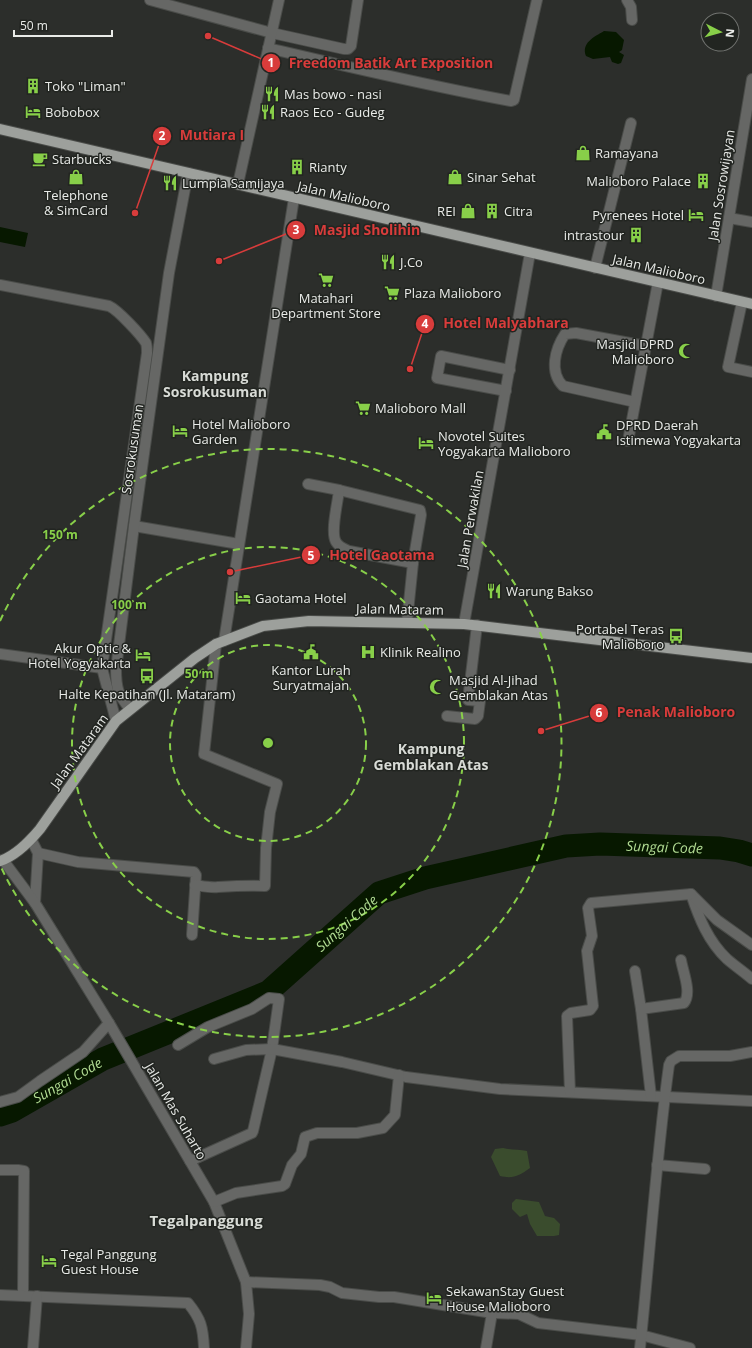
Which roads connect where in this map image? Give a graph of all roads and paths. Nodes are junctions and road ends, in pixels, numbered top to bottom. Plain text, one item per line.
1 (150, 0) edge
2 (279, 0) edge
3 (358, 0) edge
4 (537, 0) edge
5 (627, 0) edge
6 (632, 20) dead end
7 (272, 33) junction
8 (268, 48) junction
9 (752, 79) edge
10 (631, 123) dead end
11 (0, 129) edge
12 (188, 173) junction
13 (238, 184) junction
14 (294, 198) junction
15 (729, 218) junction
16 (752, 222) edge
17 (530, 253) junction
18 (595, 268) junction
19 (658, 282) junction
20 (0, 285) edge
21 (716, 296) junction
22 (747, 303) edge
23 (646, 346) junction
24 (510, 370) junction
25 (752, 372) edge
26 (506, 391) junction
27 (635, 402) junction
28 (628, 441) dead end
29 (308, 484) dead end
30 (339, 490) junction
31 (134, 526) junction
32 (239, 544) junction
33 (413, 563) junction
34 (406, 622) junction
35 (464, 624) junction
36 (477, 625) junction
37 (220, 642) junction
38 (0, 654) edge
39 (752, 658) edge
40 (103, 672) junction
41 (130, 709) junction
42 (447, 716) dead end
43 (116, 721) junction
44 (31, 839) junction
45 (38, 853) junction
46 (1, 860) edge
47 (195, 885) junction
48 (691, 894) junction
49 (35, 903) junction
50 (192, 936) dead end
51 (752, 945) edge
52 (681, 960) dead end
53 (635, 971) dead end
54 (752, 979) edge
55 (641, 1009) junction
56 (111, 1026) junction
57 (178, 1044) dead end
58 (272, 1049) junction
59 (752, 1052) edge
60 (214, 1059) dead end
61 (399, 1075) junction
62 (570, 1092) junction
63 (651, 1096) junction
64 (665, 1097) junction
65 (0, 1102) edge
66 (752, 1102) edge
67 (190, 1161) junction
68 (657, 1165) junction
69 (705, 1169) dead end
70 (0, 1170) edge
71 (214, 1202) junction
72 (246, 1282) junction
73 (23, 1295) junction
74 (0, 1296) edge
75 (37, 1296) junction
76 (492, 1313) junction
77 (641, 1335) junction
78 (33, 1348) edge
79 (204, 1348) edge
80 (246, 1348) edge
81 (486, 1348) edge
82 (640, 1348) edge
83 (690, 1348) edge

1 - 7 street
2 - 7 street
3 - 7 street
4 - 8 street
5 - 6 street
7 - 8 street
8 - 13 street
9 - 15 street, Jalan Sosrowijayan
10 - 18 street
11 - 12 main road, Jalan Malioboro
12 - 13 main road, Jalan Malioboro
12 - 31 street, Sosrokusuman
13 - 14 main road, Jalan Malioboro
14 - 17 main road, Jalan Malioboro
14 - 32 street
15 - 16 street
15 - 21 street, Jalan Sosrowijayan
17 - 18 main road, Jalan Malioboro
17 - 24 street, Jalan Perwakilan
18 - 19 main road, Jalan Malioboro
19 - 21 main road, Jalan Malioboro
19 - 23 street
20 - 40 street
21 - 22 main road, Jalan Malioboro
22 - 25 street
23 - 27 street
23 - 27 street
24 - 26 street, Jalan Perwakilan
24 - 26 street
26 - 35 street, Jalan Perwakilan
27 - 28 street
29 - 30 street
30 - 33 street
30 - 33 street
31 - 32 street
31 - 41 street, Sosrokusuman
32 - 37 street
33 - 34 street
34 - 35 main road, Jalan Mataram
34 - 37 main road, Jalan Mataram
35 - 36 main road, Jalan Mataram
36 - 39 main road, Jalan Mataram
36 - 42 street
37 - 41 main road, Jalan Mataram
37 - 47 street
38 - 40 street
40 - 43 street
41 - 43 main road, Jalan Mataram
43 - 44 main road, Jalan Mataram
44 - 45 street
44 - 46 main road, Jalan Mataram
45 - 47 street
45 - 49 street
46 - 49 street, Jalan Mas Suharto
47 - 50 street
48 - 51 street
48 - 54 street
48 - 62 street
49 - 56 street, Jalan Mas Suharto
52 - 55 street
53 - 55 street
55 - 63 street
56 - 65 street
56 - 67 street, Jalan Mas Suharto
57 - 58 street
58 - 60 street
58 - 61 street
58 - 67 street
59 - 64 street
61 - 62 street
61 - 71 street
62 - 63 street
63 - 64 street
64 - 66 street
64 - 68 street
67 - 71 street, Jalan Mas Suharto
68 - 69 street
68 - 77 street
70 - 73 street
71 - 72 street, Jalan Mas Suharto
72 - 76 street
72 - 80 street, Jalan Mas Suharto
73 - 74 street
73 - 75 street
75 - 78 street
75 - 79 street
76 - 77 street
76 - 81 street
77 - 82 street
77 - 83 street

